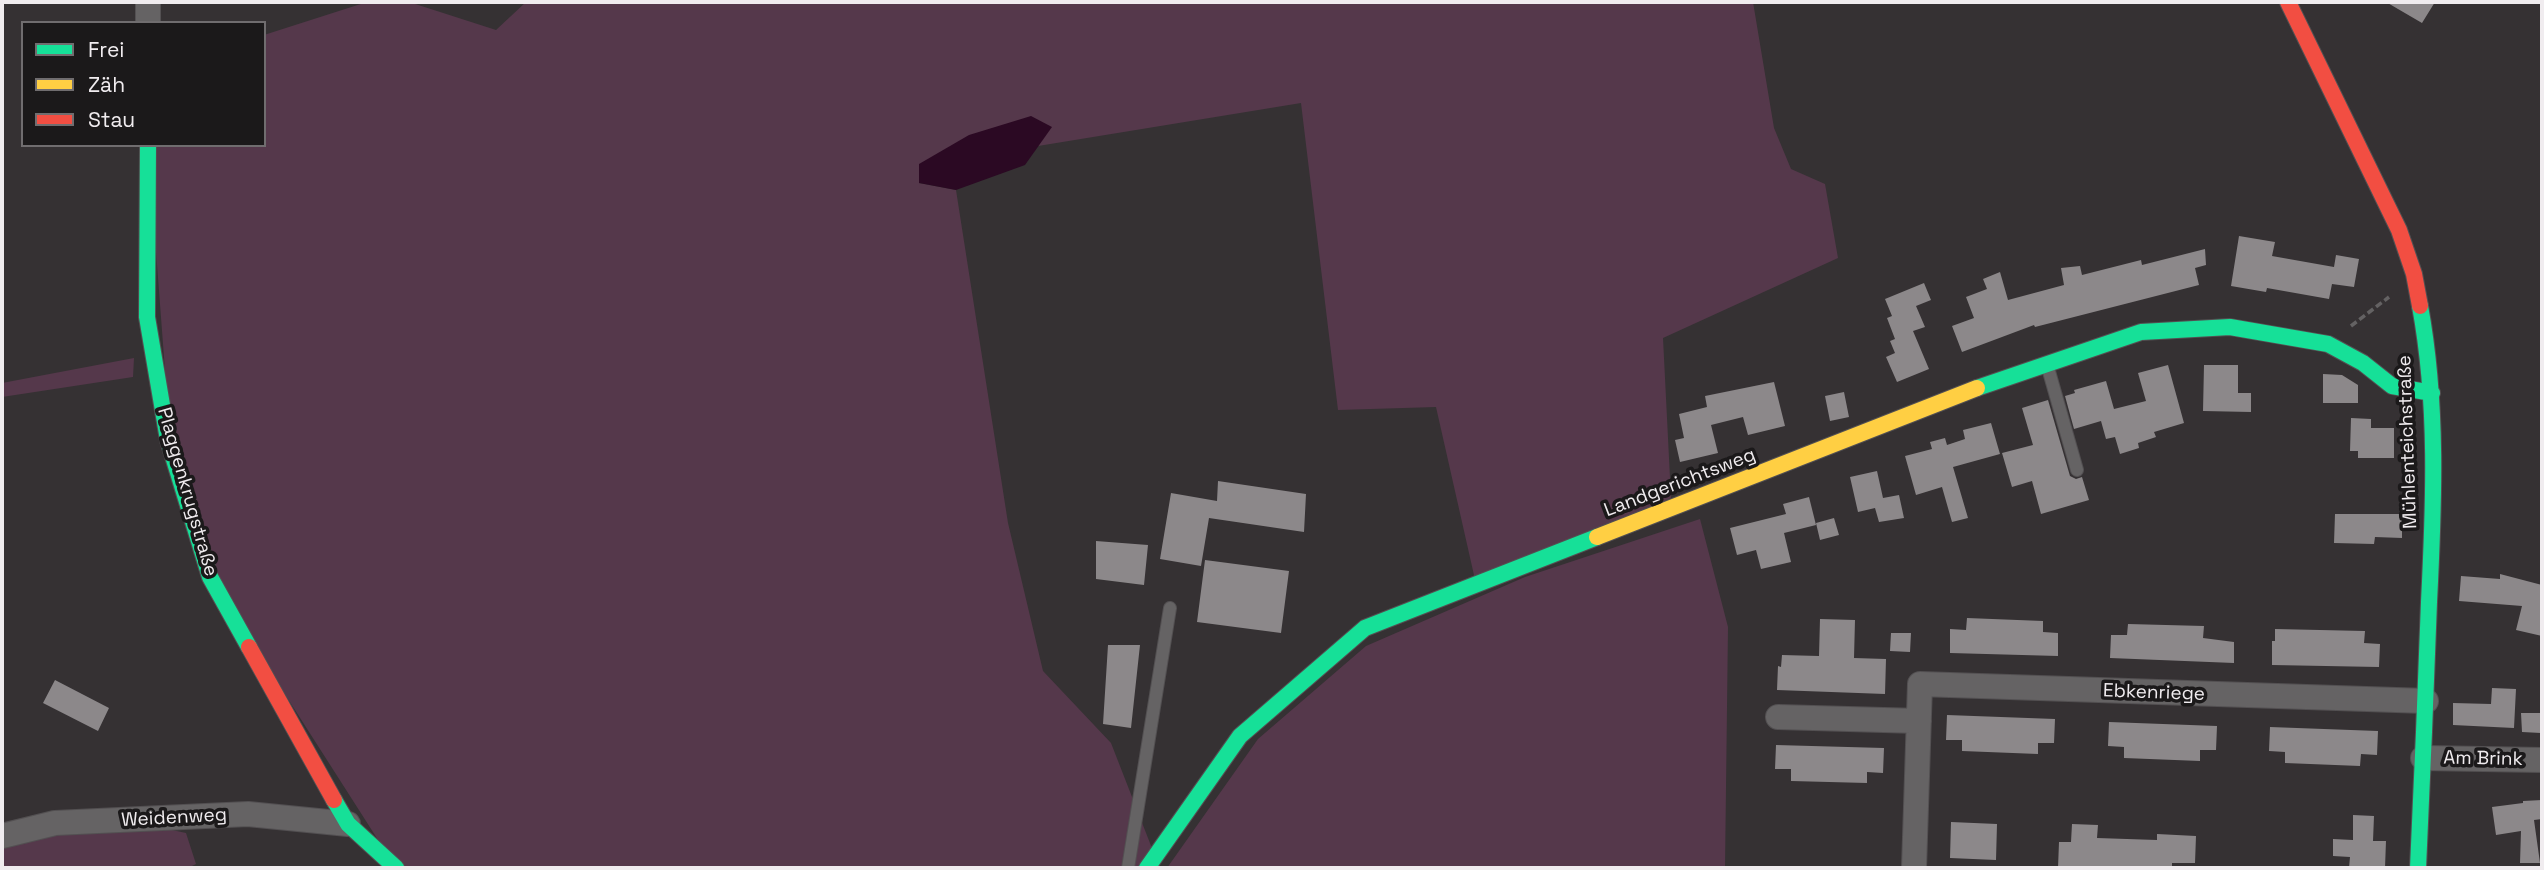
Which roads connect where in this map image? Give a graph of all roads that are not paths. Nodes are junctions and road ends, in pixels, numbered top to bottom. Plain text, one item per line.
1 (148, 2) edge
2 (2288, 2) edge
3 (148, 21) edge
4 (148, 147) edge
5 (2046, 364) junction
6 (2432, 393) junction
7 (2077, 470) dead end
8 (1170, 608) dead end
9 (2426, 701) junction
10 (1778, 717) dead end
11 (1919, 721) junction
12 (2423, 758) junction
13 (2542, 760) edge
14 (348, 824) junction
15 (2, 836) edge
16 (396, 868) edge
17 (1128, 868) edge
18 (1147, 868) edge
19 (1914, 868) edge
20 (2418, 868) edge

1 - 3 street
2 - 6 street, Mühlenteichstraße
4 - 14 street, Plaggenkrugstraße
5 - 6 street, Landgerichtsweg
5 - 7 lane
5 - 18 street, Landgerichtsweg
6 - 9 street, Mühlenteichstraße
8 - 17 lane
9 - 11 street, Ebkenriege
9 - 12 street, Mühlenteichstraße
10 - 11 street
11 - 19 street, Ebkenriege
12 - 13 street, Am Brink
12 - 20 street, Mühlenteichstraße
14 - 15 street, Weidenweg
14 - 16 street, Plaggenkrugstraße

